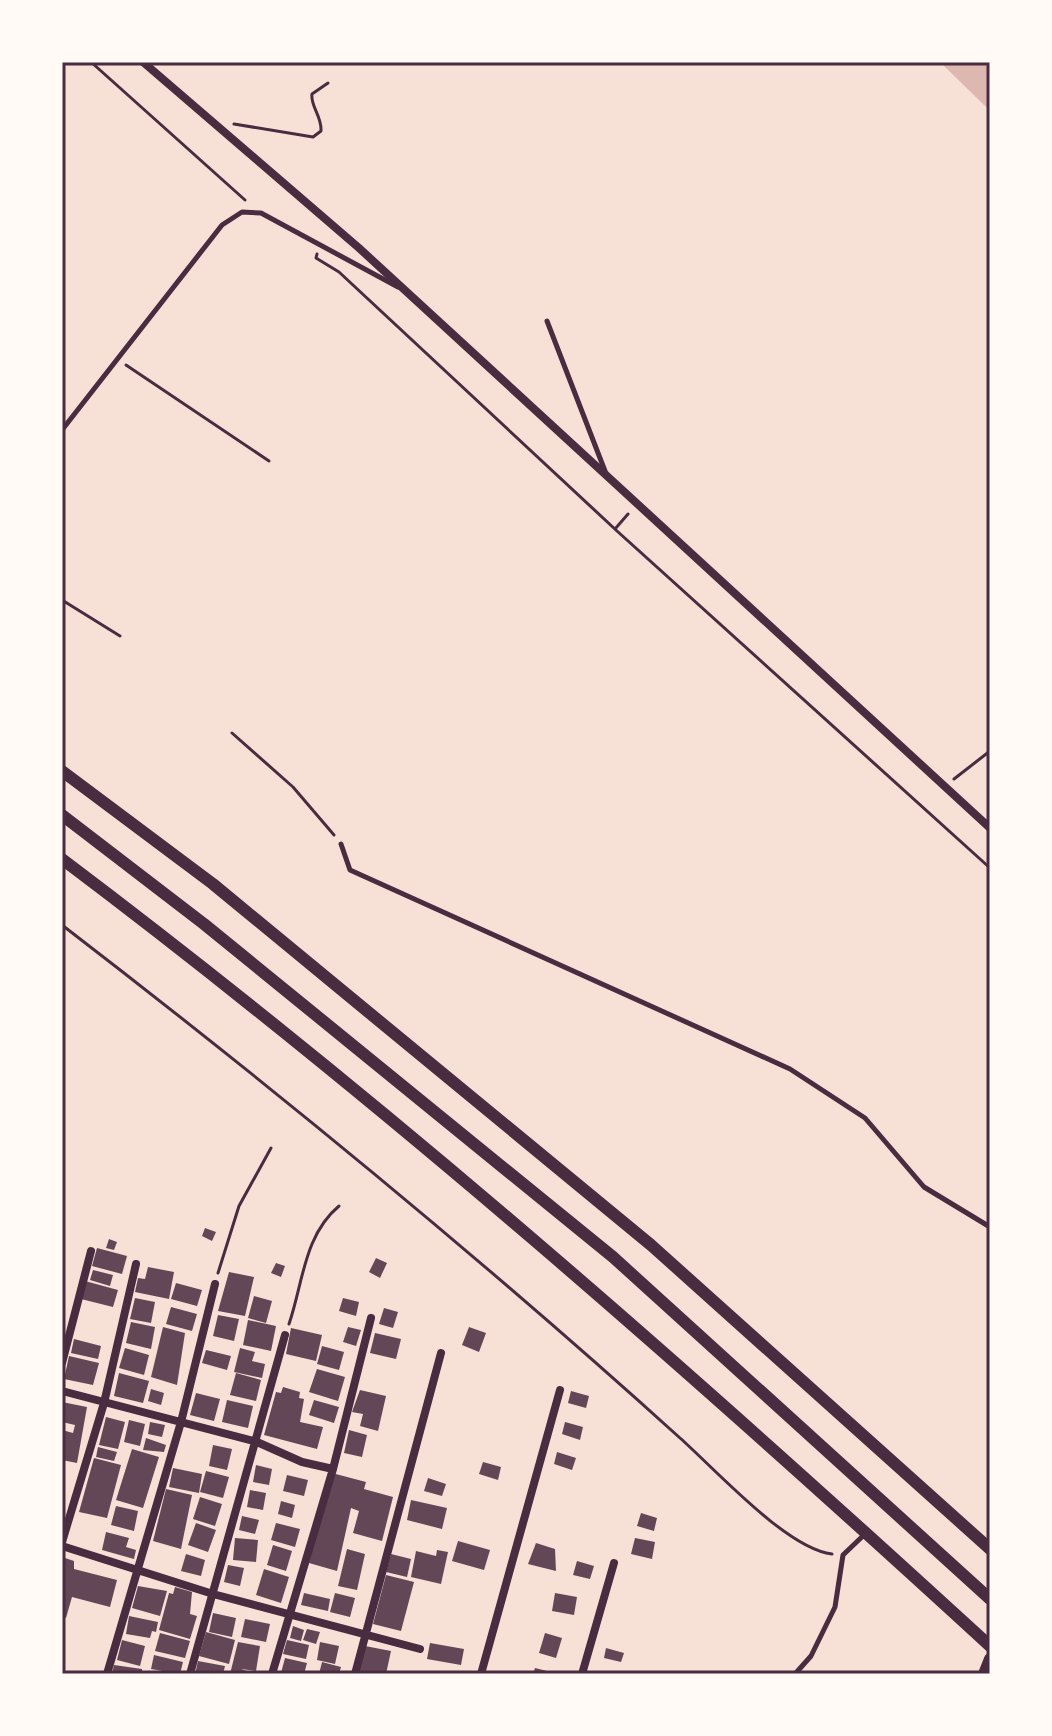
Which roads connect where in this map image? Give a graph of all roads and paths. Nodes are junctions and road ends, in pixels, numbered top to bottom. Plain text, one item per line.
1 (91, 62) edge
2 (143, 62) edge
3 (328, 83) dead end
4 (218, 126) junction
5 (251, 210) junction
6 (319, 246) junction
7 (405, 290) junction
8 (547, 321) dead end
9 (119, 361) junction
10 (62, 430) edge
11 (269, 461) dead end
12 (607, 476) junction
13 (638, 504) junction
14 (615, 529) junction
15 (62, 600) edge
16 (120, 636) dead end
17 (232, 733) dead end
18 (990, 751) edge
19 (62, 771) edge
20 (945, 786) junction
21 (62, 815) edge
22 (990, 828) edge
23 (341, 844) joint
24 (62, 859) edge
25 (990, 868) edge
26 (62, 925) edge
27 (271, 1148) dead end
28 (339, 1206) dead end
29 (990, 1227) edge
30 (91, 1251) dead end
31 (136, 1264) dead end
32 (215, 1284) joint
33 (371, 1318) dead end
34 (285, 1335) joint
35 (441, 1353) dead end
36 (62, 1363) edge
37 (560, 1390) dead end
38 (62, 1391) edge
39 (104, 1403) junction
40 (181, 1422) junction
41 (257, 1442) junction
42 (333, 1469) junction
43 (866, 1533) junction
44 (63, 1538) edge
45 (990, 1549) edge
46 (843, 1555) junction
47 (614, 1563) dead end
48 (136, 1571) junction
49 (213, 1594) junction
50 (990, 1599) edge
51 (288, 1615) junction
52 (365, 1636) junction
53 (990, 1646) edge
54 (420, 1649) dead end
55 (990, 1659) edge
56 (107, 1674) edge
57 (190, 1674) edge
58 (272, 1674) edge
59 (355, 1674) edge
60 (481, 1674) edge
61 (582, 1674) edge
62 (795, 1674) edge
63 (984, 1674) edge

1 - 5 path
2 - 4 street
3 - 4 path
4 - 7 street
5 - 6 lane
5 - 9 lane
6 - 7 lane
6 - 14 path
7 - 12 street
8 - 12 lane
9 - 10 lane
9 - 11 path
12 - 13 street
13 - 14 path
13 - 20 street
14 - 25 path
15 - 16 path
17 - 23 path
18 - 20 path
19 - 45 street
20 - 22 street
21 - 50 street
23 - 29 lane
24 - 43 street
26 - 46 path
27 - 32 path
28 - 34 path
30 - 36 street
31 - 39 street
32 - 40 street
33 - 42 street
34 - 41 street
35 - 52 street
37 - 60 street
38 - 39 street
39 - 40 street
39 - 44 street
40 - 41 street
40 - 48 street
41 - 42 street
41 - 49 street
42 - 51 street
43 - 46 lane
43 - 53 street
44 - 48 street
46 - 62 lane
47 - 61 street
48 - 49 street
48 - 56 street
49 - 51 street
49 - 57 street
51 - 52 street
51 - 58 street
52 - 54 street
52 - 59 street
55 - 63 street

